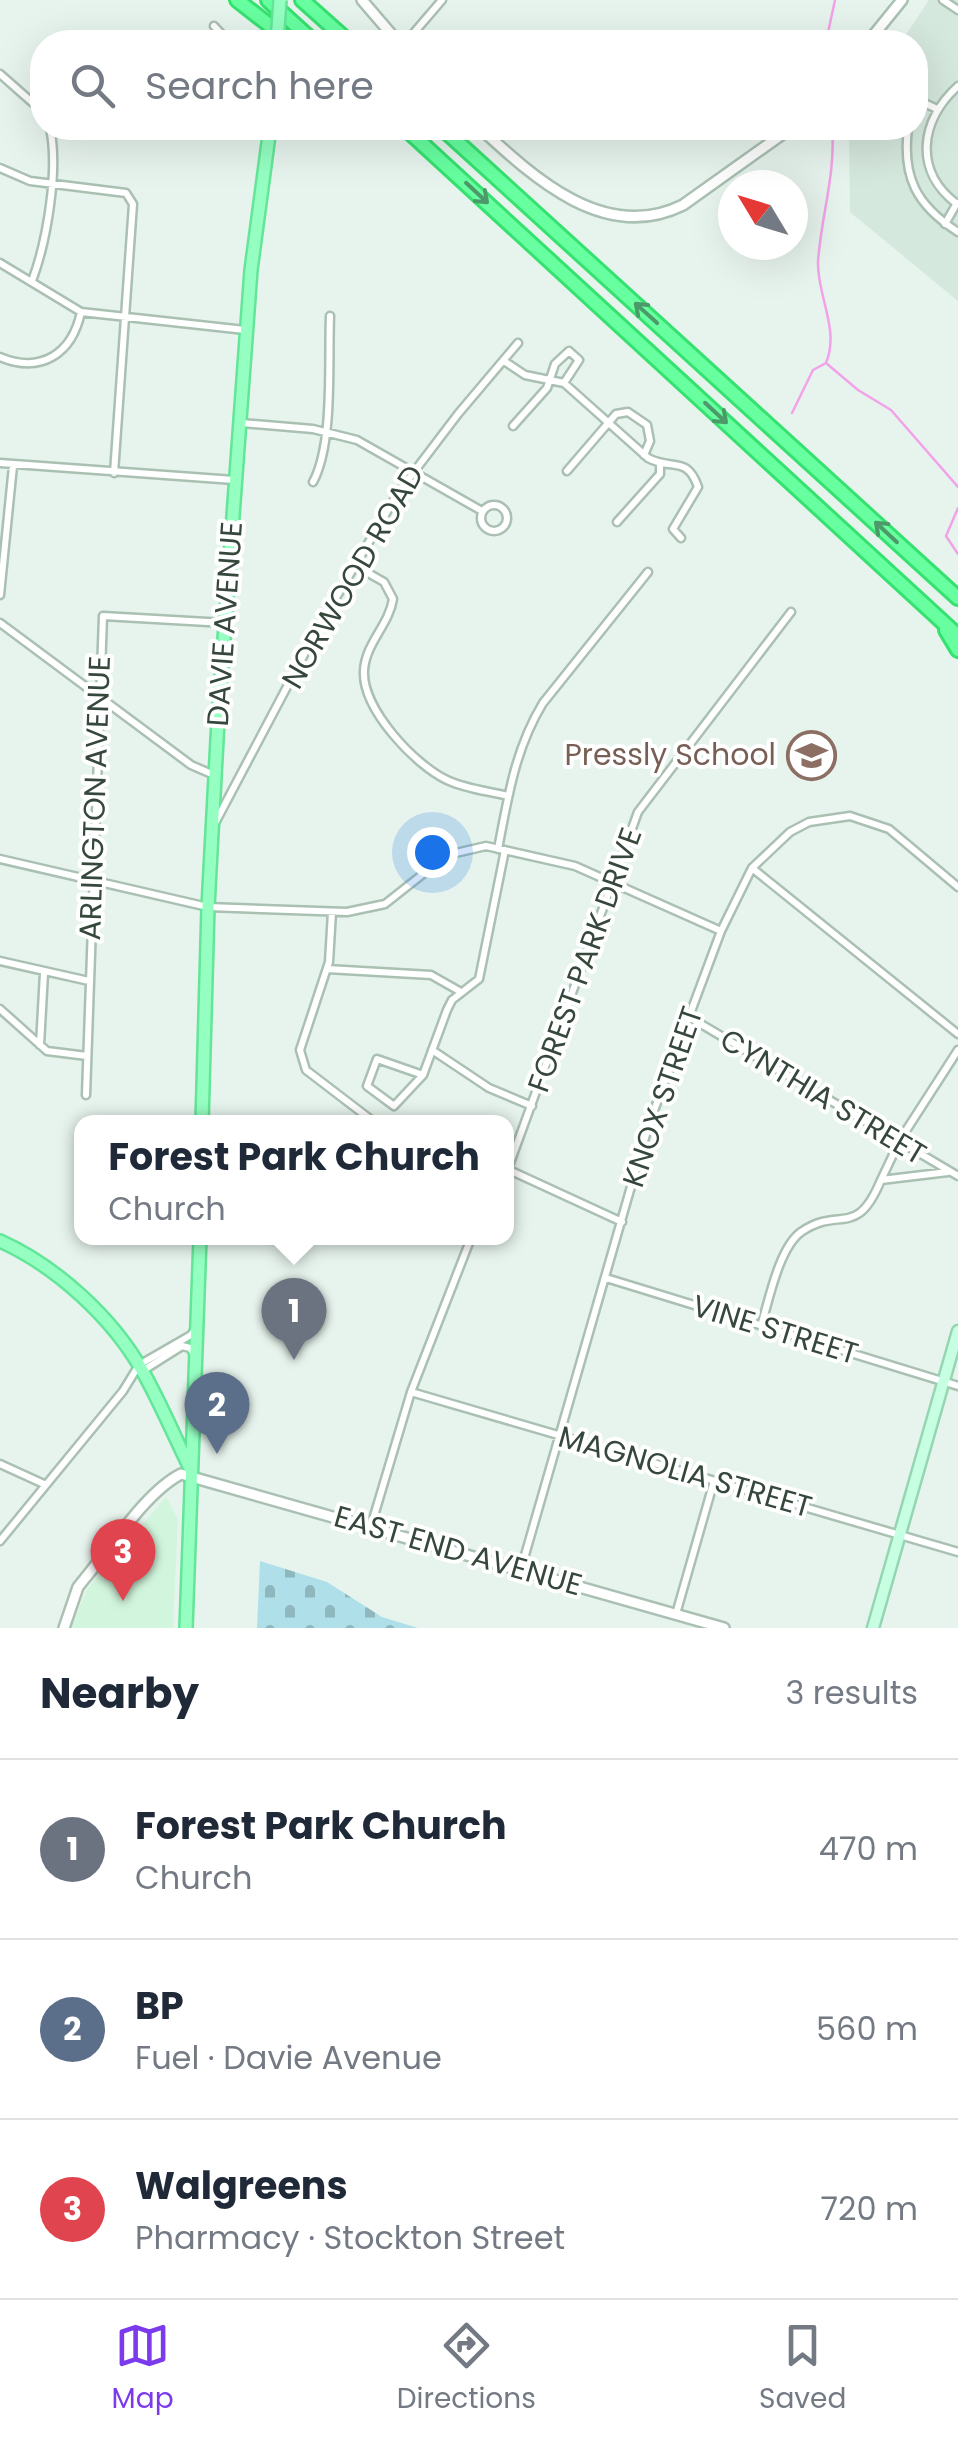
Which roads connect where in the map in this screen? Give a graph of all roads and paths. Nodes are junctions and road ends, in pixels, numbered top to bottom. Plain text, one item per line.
1 (236, 0) edge
2 (268, 0) edge
3 (280, 0) edge
4 (302, 0) edge
5 (362, 0) edge
6 (442, 0) edge
7 (902, 0) edge
8 (944, 0) edge
9 (958, 10) edge
10 (214, 26) dead end
11 (218, 30) edge
12 (276, 30) edge
13 (278, 30) edge
14 (301, 30) edge
15 (336, 30) edge
16 (388, 30) edge
17 (416, 30) edge
18 (878, 30) edge
19 (0, 74) edge
20 (958, 86) edge
21 (30, 101) edge
22 (928, 105) edge
23 (937, 109) junction
24 (50, 140) edge
25 (268, 140) edge
26 (418, 140) edge
27 (455, 140) edge
28 (493, 140) edge
29 (775, 140) edge
30 (906, 140) edge
31 (0, 168) edge
32 (50, 185) junction
33 (957, 203) edge
34 (946, 224) junction
35 (958, 232) edge
36 (0, 262) edge
37 (32, 281) junction
38 (81, 312) junction
39 (330, 316) dead end
40 (124, 318) junction
41 (246, 330) junction
42 (518, 343) dead end
43 (0, 357) edge
44 (504, 361) junction
45 (550, 379) junction
46 (564, 384) junction
47 (608, 422) junction
48 (240, 423) junction
49 (513, 426) dead end
50 (325, 431) junction
51 (644, 455) junction
52 (0, 464) edge
53 (660, 465) junction
54 (13, 466) junction
55 (567, 471) dead end
56 (412, 472) junction
57 (114, 473) junction
58 (235, 480) junction
59 (313, 482) dead end
60 (482, 512) junction
61 (618, 522) dead end
62 (681, 538) dead end
63 (354, 565) junction
64 (648, 572) dead end
65 (0, 595) edge
66 (958, 598) edge
67 (791, 612) dead end
68 (940, 619) junction
69 (0, 623) edge
70 (225, 623) junction
71 (958, 636) edge
72 (958, 650) edge
73 (98, 696) junction
74 (215, 775) junction
75 (508, 796) junction
76 (213, 825) junction
77 (502, 850) junction
78 (0, 858) edge
79 (752, 868) junction
80 (612, 880) junction
81 (92, 881) junction
82 (958, 887) edge
83 (208, 907) junction
84 (332, 912) junction
85 (721, 931) junction
86 (0, 961) edge
87 (327, 969) junction
88 (44, 973) junction
89 (89, 981) junction
90 (462, 992) junction
91 (0, 1008) edge
92 (688, 1017) junction
93 (958, 1034) edge
94 (40, 1045) junction
95 (432, 1050) junction
96 (958, 1050) edge
97 (88, 1056) junction
98 (423, 1075) junction
99 (86, 1095) dead end
100 (532, 1106) junction
101 (202, 1115) edge
102 (365, 1115) edge
103 (900, 1140) junction
104 (514, 1156) edge
105 (949, 1172) junction
106 (514, 1175) edge
107 (958, 1176) edge
108 (882, 1180) junction
109 (622, 1222) junction
110 (0, 1241) edge
111 (200, 1245) edge
112 (468, 1245) edge
113 (606, 1278) junction
114 (197, 1325) junction
115 (761, 1326) junction
116 (958, 1332) edge
117 (196, 1360) junction
118 (141, 1368) junction
119 (943, 1382) junction
120 (958, 1386) edge
121 (151, 1388) junction
122 (124, 1391) junction
123 (412, 1392) junction
124 (560, 1436) junction
125 (0, 1464) edge
126 (193, 1474) junction
127 (714, 1481) junction
128 (46, 1485) junction
129 (371, 1526) junction
130 (902, 1536) junction
131 (0, 1541) edge
132 (958, 1552) edge
133 (521, 1569) junction
134 (676, 1614) junction
135 (64, 1628) edge
136 (186, 1628) edge
137 (724, 1628) edge
138 (873, 1628) edge

1 - 12 highway
2 - 14 highway
3 - 13 main road, bridge
4 - 15 highway
5 - 16 street
6 - 17 street
7 - 18 street
8 - 9 street
10 - 11 street
19 - 21 street
20 - 23 street
22 - 23 street
23 - 33 street
24 - 32 street
25 - 41 main road, DAVIE AVENUE
26 -> 68 highway
66 -> 27 highway
28 - 29 street
30 - 34 street
31 - 32 street
32 - 37 street
32 - 40 street
33 - 34 street
34 - 35 street
36 - 37 street
37 - 38 street
38 - 40 street
38 - 43 street
39 - 50 street
40 - 41 street
40 - 57 street
41 - 48 main road, DAVIE AVENUE
42 - 44 street, NORWOOD ROAD
44 - 45 street
44 - 56 street, NORWOOD ROAD
45 - 46 street
45 - 46 street
45 - 49 street
46 - 47 street
47 - 51 street
47 - 51 street
47 - 55 street
48 - 50 street
48 - 58 main road, DAVIE AVENUE
50 - 56 street
50 - 59 street
51 - 53 street
52 - 54 street
53 - 61 street
53 - 62 street
54 - 57 street
54 - 65 street
56 - 60 street
56 - 63 street, NORWOOD ROAD
57 - 58 street
58 - 70 main road, DAVIE AVENUE
60 - 60 street
63 - 75 street
63 - 76 street, NORWOOD ROAD
64 - 75 street
67 - 80 street, FOREST PARK DRIVE
68 - 71 highway
68 - 72 highway
69 - 73 street
70 - 73 street, ARLINGTON AVENUE
70 - 74 main road, DAVIE AVENUE
73 - 74 street
73 - 81 street, ARLINGTON AVENUE
74 - 76 main road, DAVIE AVENUE
75 - 77 street
76 - 83 main road, DAVIE AVENUE
77 - 80 street
77 - 84 street
77 - 90 street
78 - 81 street
79 - 82 street, KNOX STREET
79 - 85 street, KNOX STREET
79 - 93 street
80 - 85 street
80 - 100 street, FOREST PARK DRIVE
81 - 83 street
81 - 89 street, ARLINGTON AVENUE
83 - 84 street
83 - 101 main road, DAVIE AVENUE
84 - 87 street
85 - 92 street, KNOX STREET
86 - 88 street, ARLINGTON AVENUE
87 - 90 street
87 - 102 street
88 - 89 street, ARLINGTON AVENUE
88 - 94 street
89 - 97 street, ARLINGTON AVENUE
90 - 95 street
91 - 94 street
92 - 103 street, CYNTHIA STREET
92 - 109 street, KNOX STREET
94 - 97 street
95 - 98 street
95 - 100 street
96 - 103 street
97 - 99 street, ARLINGTON AVENUE
98 - 98 street
100 - 104 street, FOREST PARK DRIVE
103 - 105 street, CYNTHIA STREET
103 - 108 street
105 - 107 street, CYNTHIA STREET
105 - 108 street
106 - 109 street
108 - 115 street
109 - 113 street, KNOX STREET
110 - 118 main road
111 - 114 main road
112 - 123 street
113 - 115 street, VINE STREET
113 - 124 street, KNOX STREET
114 - 117 main road
114 - 118 street
115 - 119 street, VINE STREET
116 - 119 main road
117 - 118 street
117 - 126 main road
118 - 121 main road
118 - 122 street
119 - 120 street, VINE STREET
119 - 130 main road
121 - 122 street
121 - 126 main road
122 - 128 street
123 - 124 street, MAGNOLIA STREET
123 - 129 street
124 - 127 street, MAGNOLIA STREET
124 - 133 street, KNOX STREET
125 - 128 street
126 - 129 street, EAST END AVENUE
126 - 135 street
126 - 136 main road
127 - 130 street, MAGNOLIA STREET
127 - 134 street
128 - 131 street
129 - 133 street, EAST END AVENUE
130 - 132 street, MAGNOLIA STREET
130 - 138 main road
133 - 134 street, EAST END AVENUE
134 - 137 street, EAST END AVENUE

